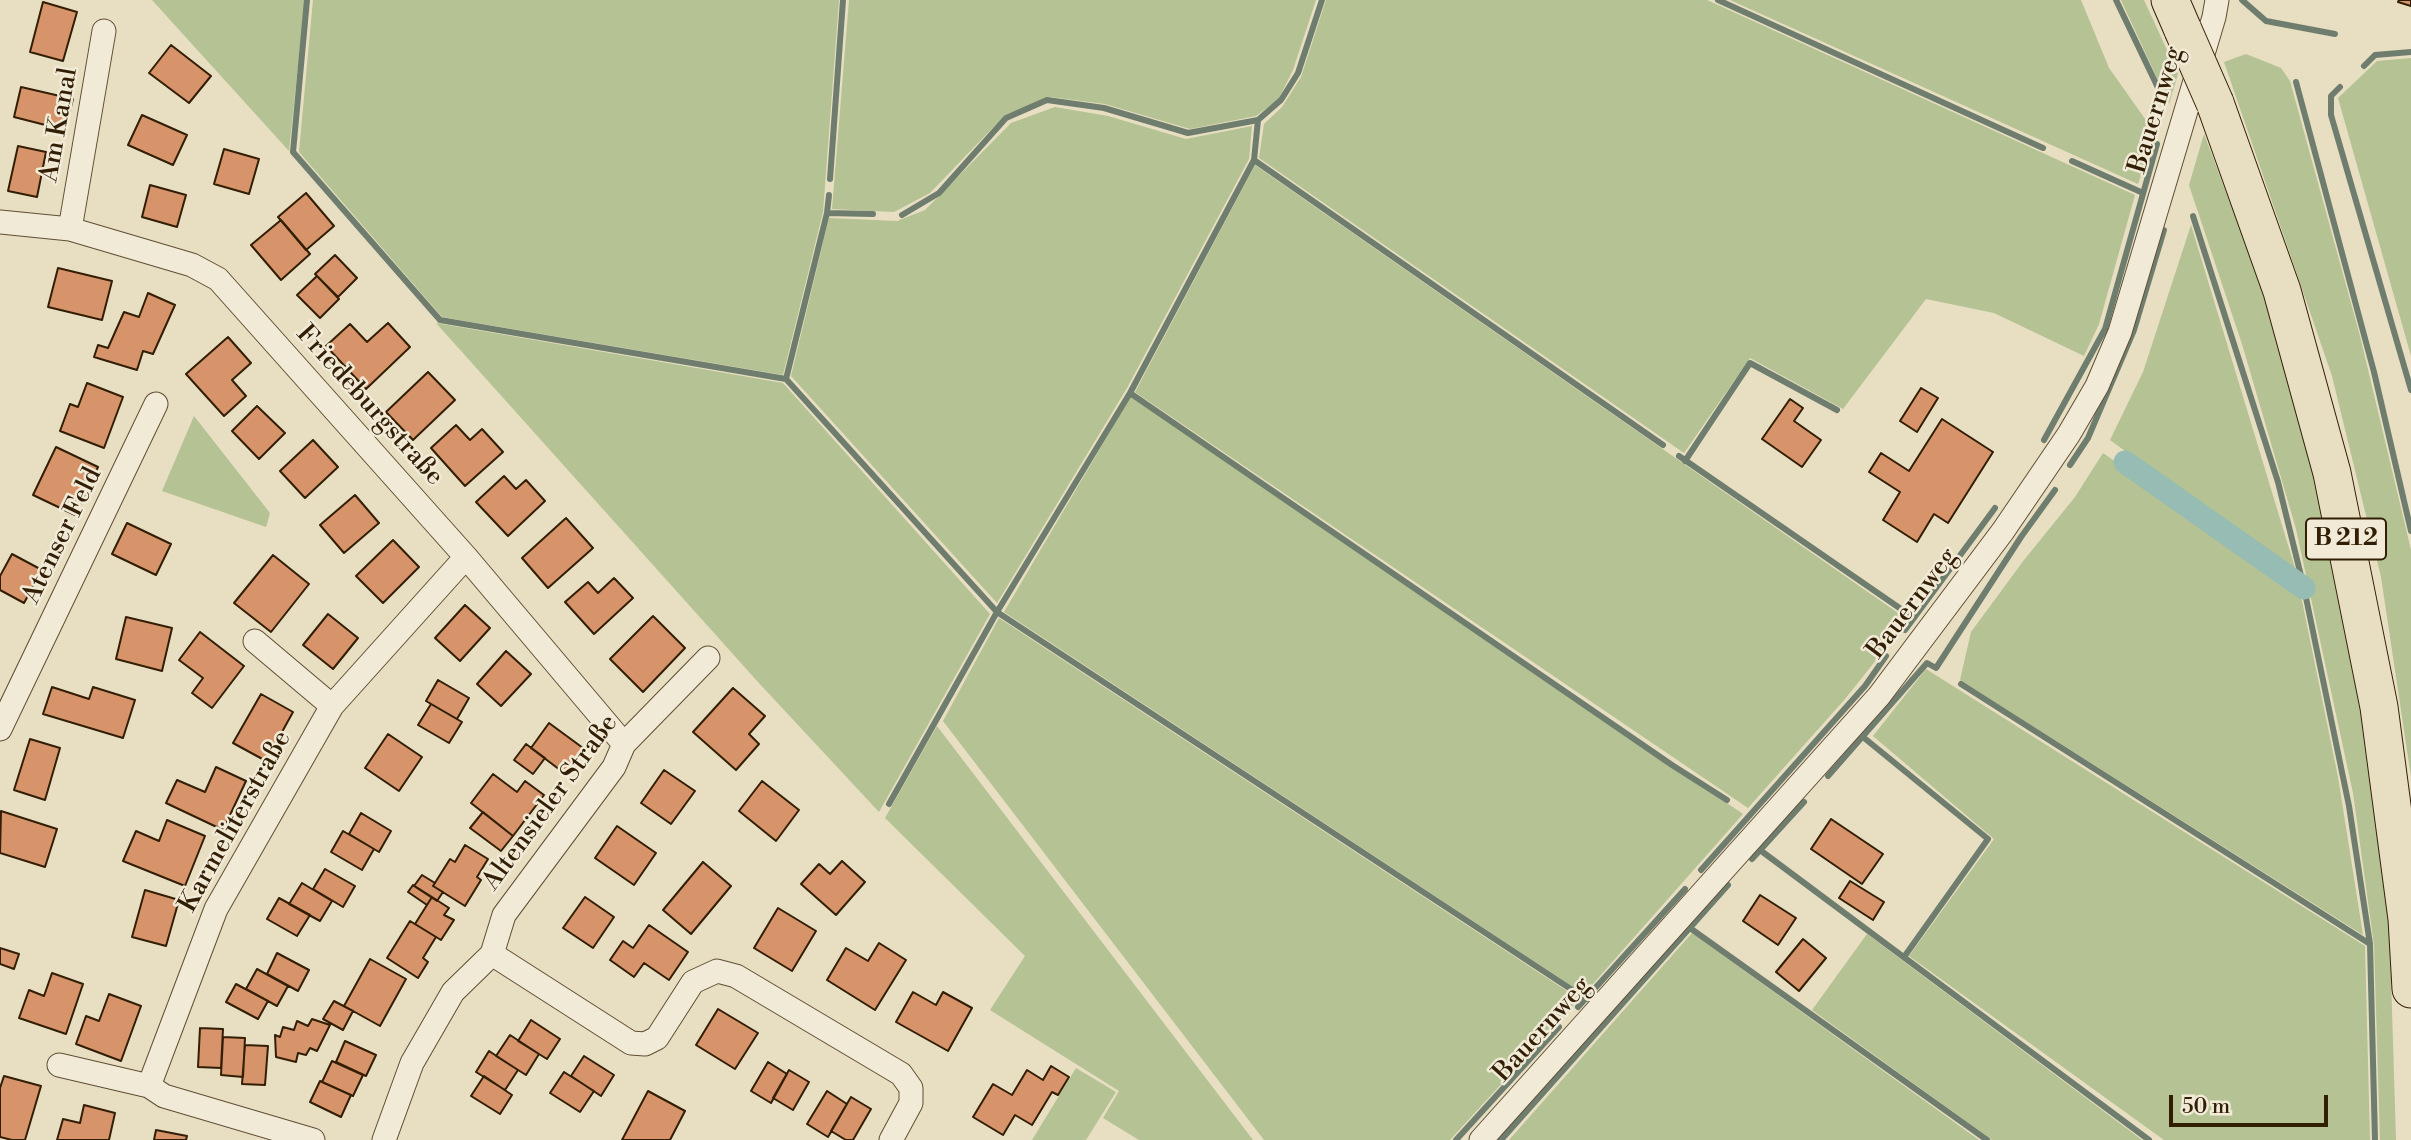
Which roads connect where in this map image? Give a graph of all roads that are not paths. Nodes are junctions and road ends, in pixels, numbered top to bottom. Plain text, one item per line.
1 (2217, 0) edge
2 (2176, 15) edge
3 (104, 31) dead end
4 (0, 222) edge
5 (70, 229) junction
6 (156, 404) dead end
7 (466, 557) junction
8 (254, 641) dead end
9 (708, 658) dead end
10 (332, 706) junction
11 (0, 729) edge
12 (624, 744) junction
13 (492, 954) junction
14 (2411, 989) edge
15 (59, 1065) dead end
16 (149, 1086) junction
17 (313, 1140) edge
18 (384, 1140) edge
19 (891, 1140) edge
20 (1481, 1140) edge

1 - 20 street, Bauernweg
2 - 14 main road, B 212, bridge
3 - 5 street, Am Kanal
4 - 5 street, Friedeburgstraße
5 - 7 street, Friedeburgstraße
6 - 11 street, Atenser Feld
7 - 10 street, Karmeliterstraße
7 - 12 street, Friedeburgstraße
8 - 10 street
9 - 12 street, Altensieler Straße
10 - 16 street, Karmeliterstraße
12 - 13 street, Altensieler Straße
13 - 18 street, Altensieler Straße
13 - 19 street
15 - 16 street
16 - 17 street

